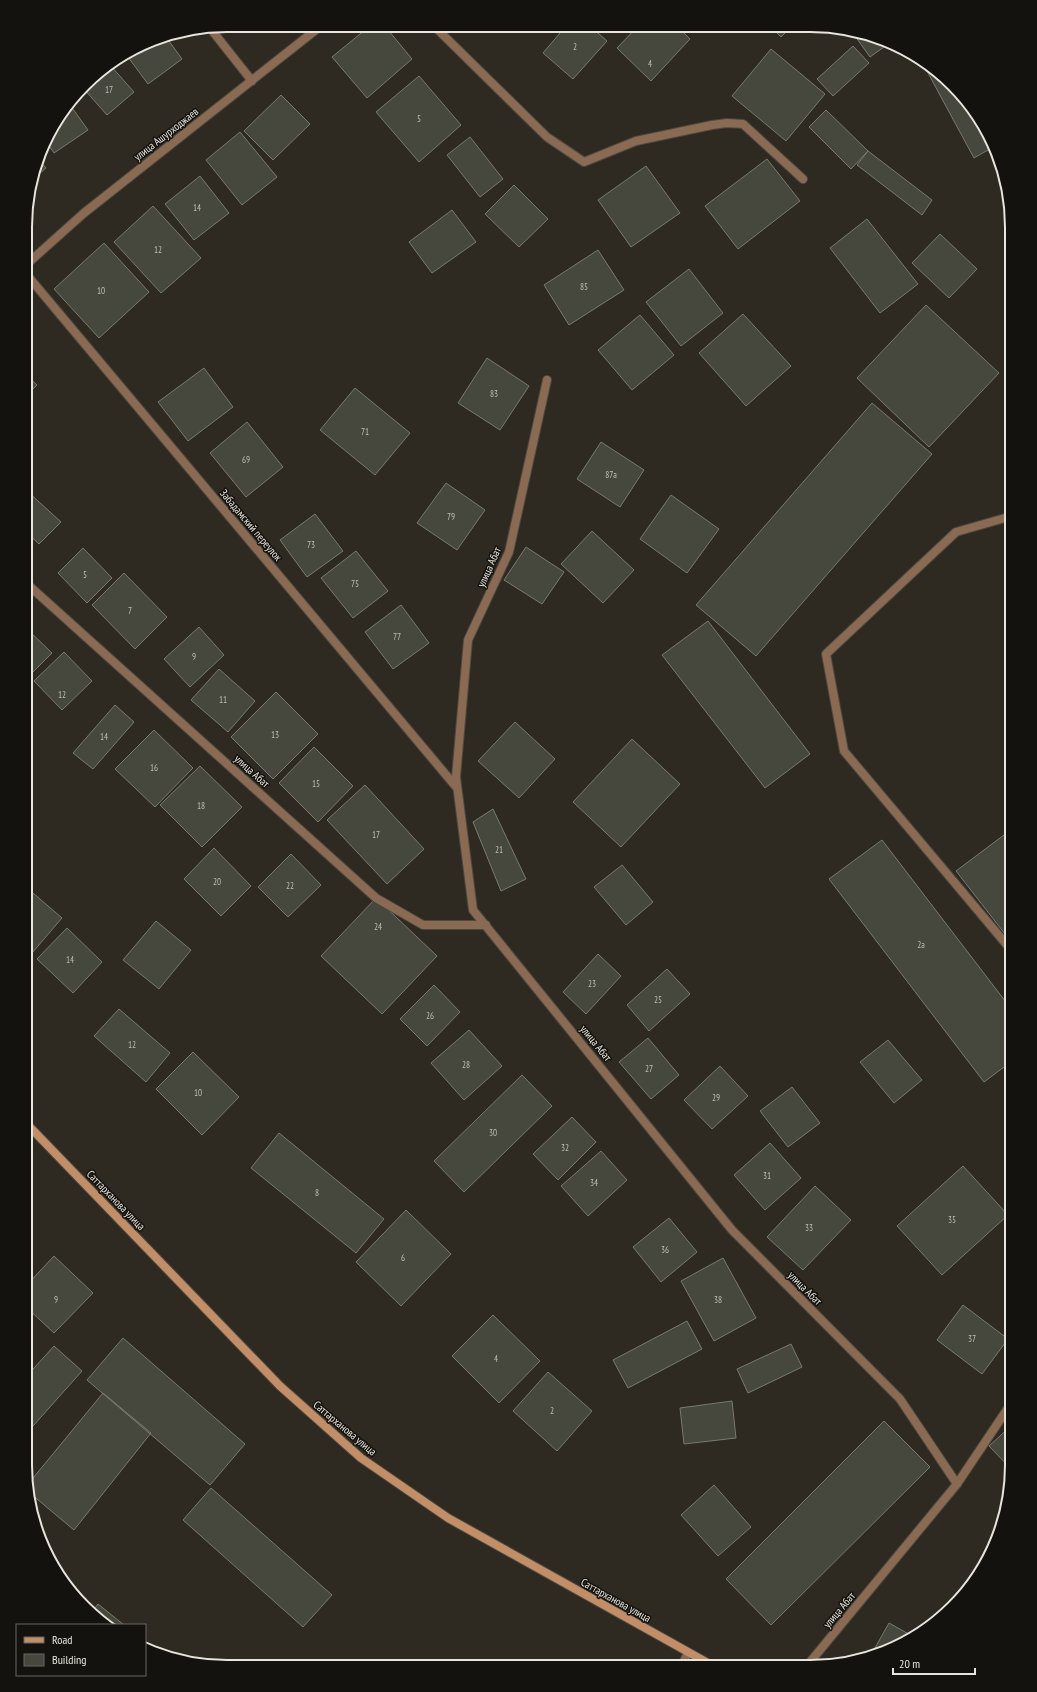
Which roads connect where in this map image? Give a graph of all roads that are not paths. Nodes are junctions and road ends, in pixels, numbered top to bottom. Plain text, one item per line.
1 (213, 32) edge
2 (313, 32) edge
3 (440, 32) edge
4 (252, 81) junction
5 (802, 179) dead end
6 (32, 259) edge
7 (32, 281) edge
8 (546, 380) dead end
9 (1005, 518) edge
10 (32, 588) edge
11 (458, 788) junction
12 (486, 925) junction
13 (1005, 943) edge
14 (32, 1128) edge
15 (1005, 1412) edge
16 (957, 1484) junction
17 (688, 1653) junction
18 (684, 1660) edge
19 (702, 1660) edge
20 (812, 1660) edge

1 - 4 street
2 - 4 street, улица Ашурходжаев
3 - 5 street
4 - 6 street, улица Ашурходжаев
7 - 11 street, Забадамский переулок
8 - 11 street, улица Абат
9 - 13 street
10 - 12 street, улица Абат
11 - 12 street, улица Абат
12 - 16 street, улица Абат
14 - 17 street, Саттарханова улица
15 - 16 street
16 - 20 street, улица Абат
17 - 18 street
17 - 19 street, Саттарханова улица

